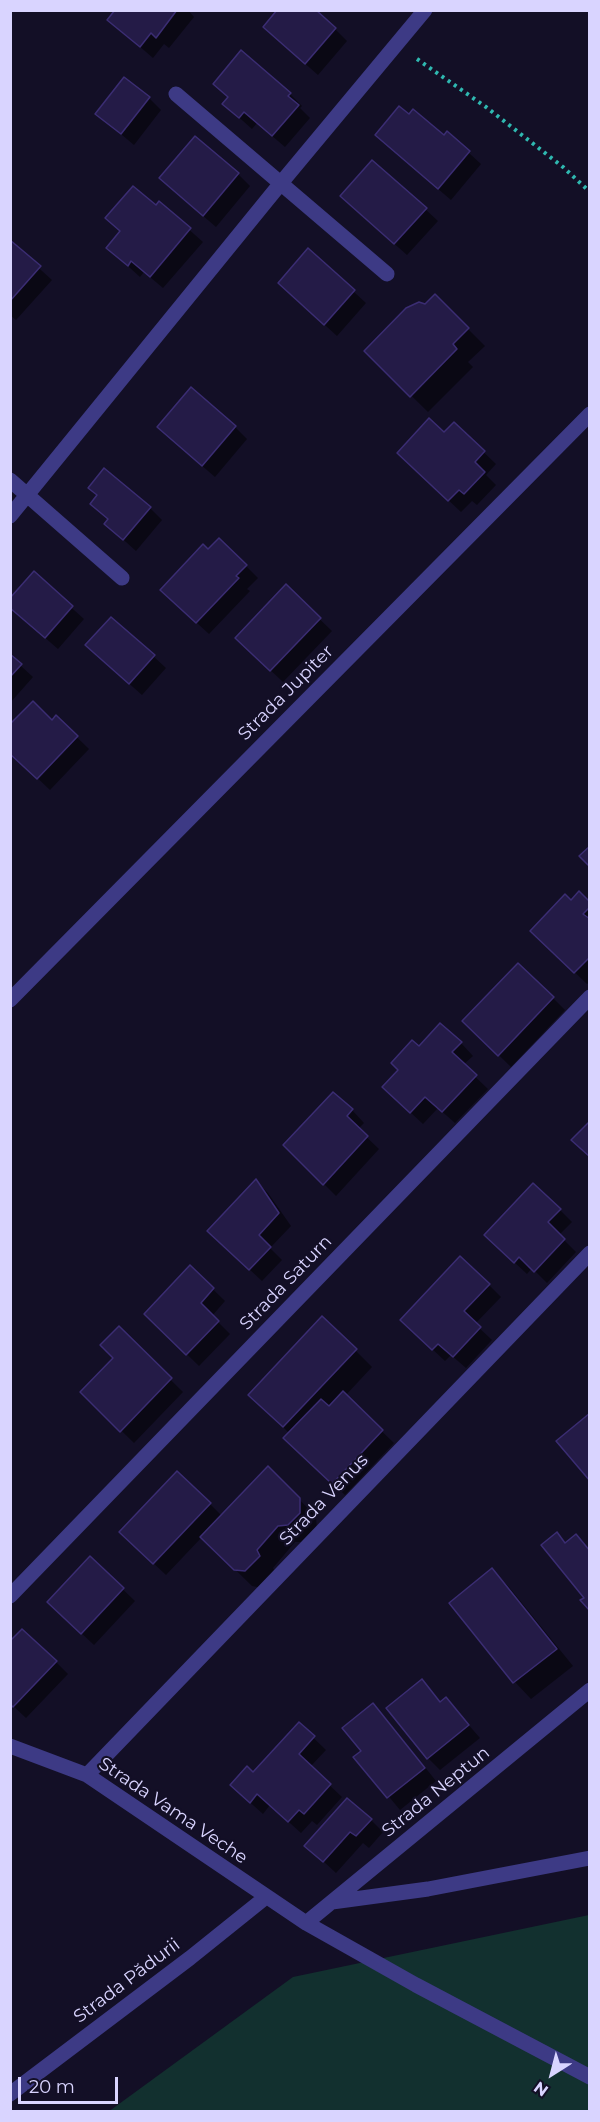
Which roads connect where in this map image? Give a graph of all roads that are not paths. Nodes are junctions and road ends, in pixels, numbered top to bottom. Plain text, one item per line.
1 (425, 10) edge
2 (176, 94) dead end
3 (281, 183) junction
4 (387, 274) dead end
5 (590, 414) edge
6 (10, 480) edge
7 (27, 495) junction
8 (10, 516) edge
9 (122, 578) dead end
10 (590, 997) edge
11 (10, 1000) edge
12 (590, 1253) edge
13 (10, 1596) edge
14 (590, 1690) edge
15 (10, 1746) edge
16 (87, 1775) junction
17 (590, 1858) edge
18 (266, 1897) junction
19 (332, 1902) junction
20 (306, 1923) junction
21 (590, 2077) edge
22 (10, 2094) edge

1 - 3 street
2 - 3 street
3 - 4 street
3 - 7 street
5 - 11 street, Strada Jupiter
6 - 7 street
7 - 8 street
7 - 9 street
10 - 13 street, Strada Saturn
12 - 16 street, Strada Venus
14 - 19 street, Strada Neptun
15 - 16 street, Strada Vama Veche
16 - 18 street, Strada Vama Veche
17 - 19 street
18 - 20 street, Strada Vama Veche
18 - 22 street, Strada Pădurii
19 - 20 street, Strada Neptun
20 - 21 street, Strada Vama Veche

